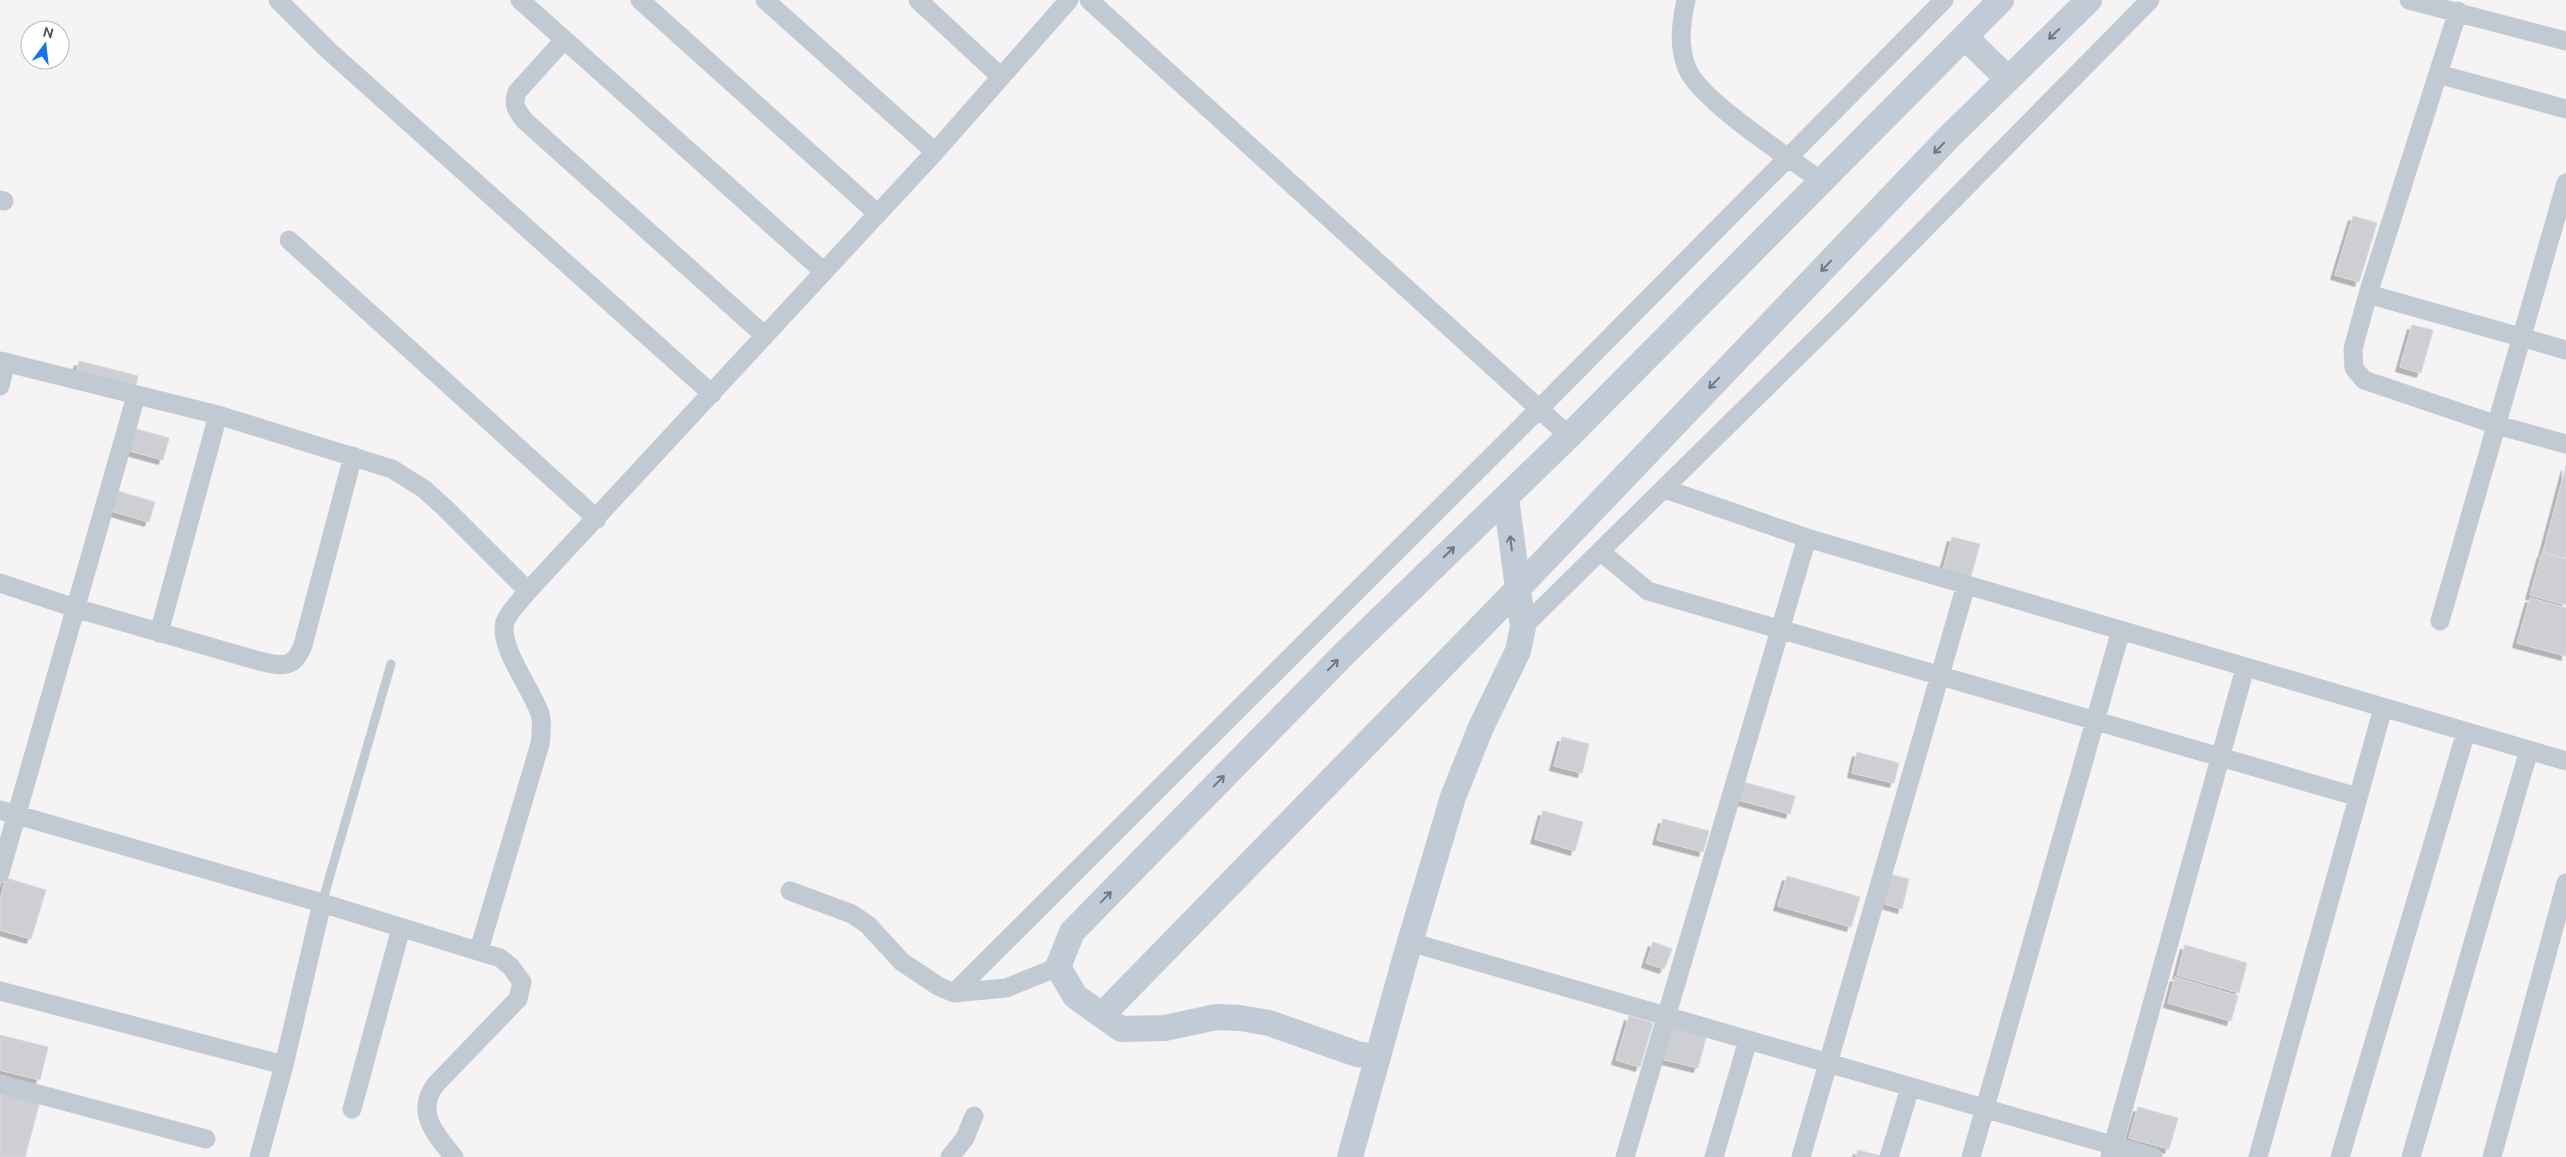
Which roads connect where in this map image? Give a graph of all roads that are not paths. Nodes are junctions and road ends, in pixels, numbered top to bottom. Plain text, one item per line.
1 (278, 0) edge
2 (520, 0) edge
3 (640, 0) edge
4 (765, 0) edge
5 (918, 0) edge
6 (1069, 0) edge
7 (1089, 0) edge
8 (1686, 0) edge
9 (1944, 0) edge
10 (2001, 0) edge
11 (2089, 0) edge
12 (2150, 0) edge
13 (2409, 0) edge
14 (2458, 12) junction
15 (1965, 37) junction
16 (564, 40) junction
17 (2566, 41) edge
18 (2438, 74) junction
19 (1001, 77) junction
20 (2008, 79) junction
21 (2566, 109) edge
22 (935, 152) junction
23 (1790, 158) junction
24 (1821, 181) junction
25 (2566, 184) edge
26 (878, 214) junction
27 (289, 240) dead end
28 (824, 272) junction
29 (2368, 294) junction
30 (764, 336) junction
31 (2523, 338) junction
32 (2566, 350) edge
33 (3, 361) edge
34 (0, 386) edge
35 (712, 394) junction
36 (136, 396) junction
37 (1539, 409) junction
38 (218, 416) junction
39 (2497, 425) junction
40 (1569, 436) junction
41 (2566, 444) edge
42 (353, 456) junction
43 (1665, 488) junction
44 (1506, 497) junction
45 (597, 519) junction
46 (1808, 538) junction
47 (1601, 552) junction
48 (0, 583) edge
49 (1966, 585) junction
50 (1517, 589) junction
51 (528, 591) junction
52 (75, 608) junction
53 (2440, 621) dead end
54 (1523, 627) junction
55 (1780, 630) junction
56 (2121, 630) junction
57 (159, 633) junction
58 (391, 664) dead end
59 (2245, 668) junction
60 (1940, 676) junction
61 (2383, 708) junction
62 (2095, 721) junction
63 (2466, 732) junction
64 (2529, 750) junction
65 (2220, 757) junction
66 (2566, 760) edge
67 (2358, 797) junction
68 (8, 812) edge
69 (0, 873) edge
70 (2566, 883) edge
71 (790, 891) dead end
72 (322, 902) junction
73 (401, 928) junction
74 (1410, 942) junction
75 (478, 950) junction
76 (1058, 967) junction
77 (0, 991) edge
78 (954, 993) junction
79 (1102, 1015) junction
80 (1668, 1016) junction
81 (1748, 1040) junction
82 (1378, 1057) junction
83 (1829, 1063) junction
84 (284, 1065) junction
85 (0, 1084) edge
86 (1910, 1088) junction
87 (352, 1109) dead end
88 (1984, 1109) junction
89 (974, 1116) dead end
90 (206, 1139) dead end
91 (2111, 1151) edge
92 (259, 1157) edge
93 (454, 1157) edge
94 (950, 1157) edge
95 (1350, 1157) edge
96 (1626, 1157) edge
97 (1714, 1157) edge
98 (1801, 1157) edge
99 (1889, 1157) edge
100 (1971, 1157) edge
101 (2152, 1157) edge
102 (2258, 1157) edge
103 (2340, 1157) edge
104 (2411, 1157) edge
105 (2492, 1157) edge

1 - 35 street
2 - 16 street
3 - 26 street
4 - 22 street
5 - 19 street
6 - 19 street
7 - 37 street
8 - 23 street
9 - 23 street
10 - 15 street
11 -> 20 street
12 - 43 street
13 - 14 street
14 - 17 street
14 - 18 street
15 - 20 street
15 - 24 street
16 - 28 street
16 - 30 street
18 - 21 street
18 - 29 street
19 - 22 street
20 -> 50 street
22 - 26 street
23 - 24 street
23 - 37 street
24 - 40 street
25 - 31 street
26 - 28 street
27 - 45 street
28 - 30 street
29 - 31 street
29 - 39 street
30 - 35 street
31 - 32 street
31 - 39 street
33 - 34 street
33 - 36 street
35 - 45 street
36 - 38 street
36 - 52 street
37 - 40 street
37 - 78 street
38 - 42 street
38 - 57 street
39 - 41 street
39 - 53 street
40 - 44 street
42 - 51 street
42 - 57 street
43 - 46 street
43 - 47 street
50 -> 44 street
76 -> 44 street
45 - 51 street
46 - 49 street
46 - 55 street
47 - 54 street
47 - 55 street
48 - 52 street
49 - 56 street
49 - 60 street
50 - 54 street
50 - 79 street
51 - 75 street
52 - 57 street
52 - 68 street
54 - 74 street
55 - 60 street
55 - 80 street
56 - 59 street
56 - 62 street
58 - 72 lane
59 - 61 street
59 - 65 street
60 - 62 street
60 - 83 street
61 - 63 street
61 - 67 street
62 - 65 street
62 - 88 street
63 - 64 street
63 - 103 street
64 - 66 street
64 - 104 street
65 - 67 street
65 - 91 street
67 - 102 street
68 - 69 street
68 - 72 street
70 - 105 street
71 - 78 street
72 - 73 street
72 - 84 street
73 - 75 street
73 - 87 street
74 - 80 street
74 - 82 street
75 - 93 street
76 - 78 street
76 - 79 street
77 - 84 street
79 - 82 street
80 - 81 street
80 - 96 street
81 - 83 street
81 - 97 street
82 - 95 street
83 - 86 street
83 - 98 street
84 - 92 street
85 - 90 street
86 - 88 street
86 - 99 street
88 - 91 street
88 - 100 street
89 - 94 street
91 - 101 street

